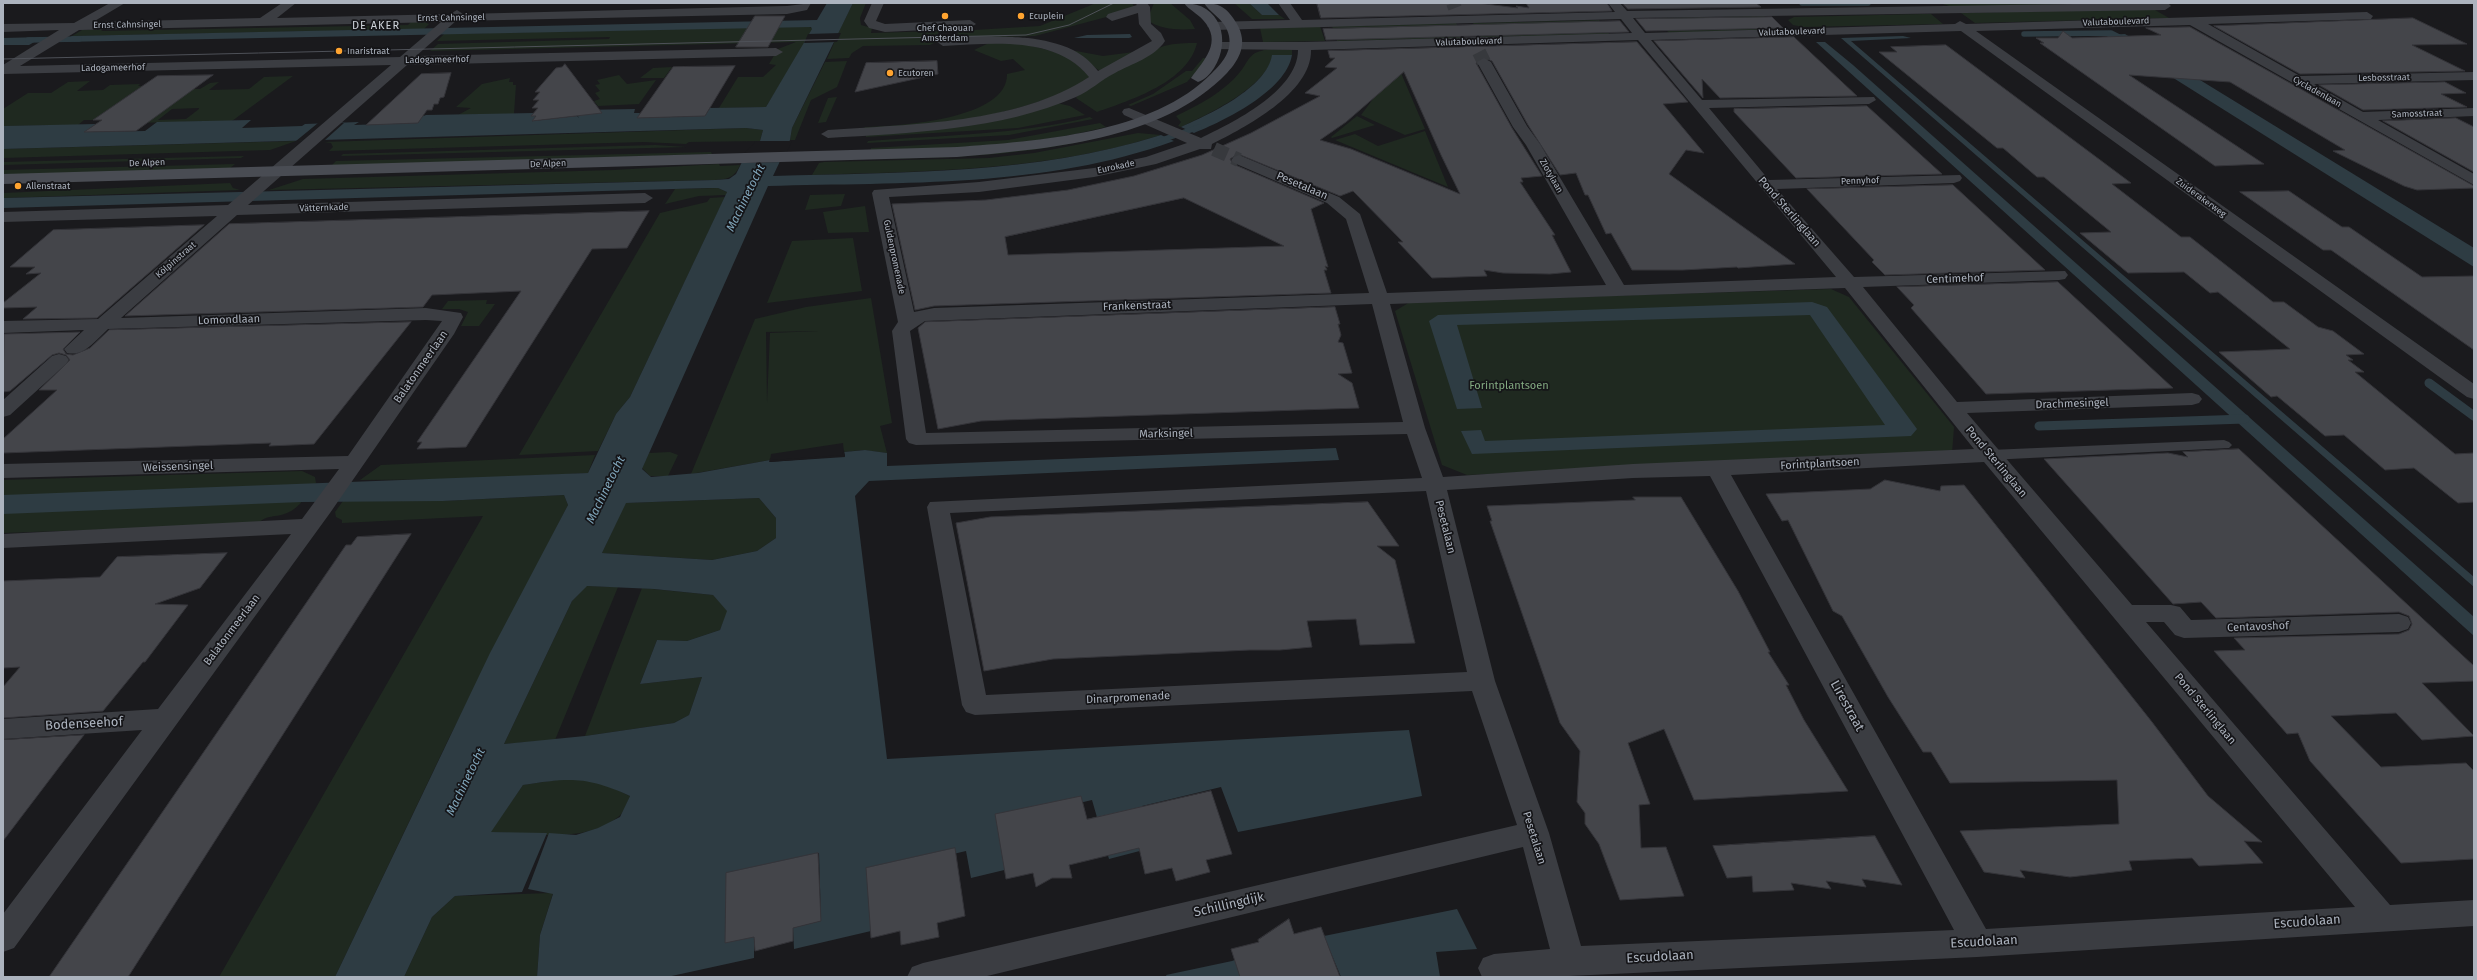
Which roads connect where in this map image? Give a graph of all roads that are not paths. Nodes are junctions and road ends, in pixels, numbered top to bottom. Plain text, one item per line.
1 (119, 3) edge
2 (290, 3) edge
3 (468, 3) edge
4 (640, 3) edge
5 (878, 3) edge
6 (1190, 3) edge
7 (1210, 3) edge
8 (1284, 3) edge
9 (2162, 4) edge
10 (804, 5) edge
11 (1142, 5) edge
12 (1933, 7) edge
13 (1455, 8) tunnel mouth
14 (1619, 9) edge
15 (631, 13) junction
16 (1772, 13) junction
17 (2367, 16) dead end
18 (1112, 17) dead end
19 (452, 18) junction
20 (1462, 19) junction
21 (2191, 20) junction
22 (263, 22) junction
23 (1297, 23) junction
24 (970, 24) dead end
25 (79, 26) junction
26 (1213, 26) junction
27 (1234, 26) junction
28 (1963, 27) junction
29 (3, 28) edge
30 (1795, 32) junction
31 (1642, 37) junction
32 (1016, 40) junction
33 (1053, 40) dead end
34 (943, 42) dead end
35 (1218, 46) junction
36 (1304, 46) junction
37 (1236, 47) junction
38 (776, 52) dead end
39 (1478, 52) junction
40 (403, 61) junction
41 (3, 70) edge
42 (2474, 76) edge
43 (1097, 78) junction
44 (2295, 80) junction
45 (1869, 100) dead end
46 (1698, 104) junction
47 (1129, 112) junction
48 (2474, 112) edge
49 (2360, 116) junction
50 (1145, 119) junction
51 (1201, 144) junction
52 (817, 148) junction
53 (716, 154) junction
54 (291, 159) junction
55 (1239, 160) tunnel mouth
56 (3, 167) edge
57 (277, 172) junction
58 (1954, 178) dead end
59 (3, 179) edge
60 (2474, 180) edge
61 (1765, 185) junction
62 (880, 193) joint
63 (645, 198) dead end
64 (236, 207) junction
65 (3, 217) edge
66 (2059, 275) dead end
67 (1851, 284) junction
68 (1618, 290) junction
69 (1380, 299) junction
70 (454, 317) joint
71 (103, 324) junction
72 (904, 326) junction
73 (3, 327) edge
74 (2474, 393) edge
75 (2192, 399) dead end
76 (1951, 408) junction
77 (3, 410) edge
78 (1415, 428) junction
79 (916, 439) joint
80 (2224, 445) dead end
81 (1990, 455) junction
82 (349, 469) junction
83 (1718, 469) junction
84 (3, 471) edge
85 (1435, 484) junction
86 (315, 517) junction
87 (3, 541) edge
88 (2125, 614) junction
89 (2399, 623) dead end
90 (1482, 681) junction
91 (165, 720) junction
92 (3, 729) edge
93 (1534, 833) junction
94 (2474, 913) edge
95 (2382, 917) junction
96 (3, 938) edge
97 (1977, 943) junction
98 (1569, 961) junction
99 (1494, 968) dead end
100 (923, 977) edge

1 - 25 street
2 - 22 street
3 - 19 street
4 - 15 street
5 - 24 street
6 - 26 main road
7 - 27 main road
8 - 23 street
9 - 12 street, Valutaboulevard
9 - 21 street, Cycladenlaan
10 - 15 street, Ernst Cahnsingel
11 - 18 street
11 - 43 street
12 - 16 street, Valutaboulevard
12 - 28 street, Zuiderakerweg
13 - 20 street
14 - 16 street, Valutaboulevard
14 - 20 street, Valutaboulevard
14 - 31 street, Pond Sterlinglaan
15 - 19 street, Ernst Cahnsingel
16 - 30 street
17 - 21 street, Valutaboulevard
19 - 22 street, Ernst Cahnsingel
19 - 40 street
20 - 23 street, Valutaboulevard
21 - 28 street, Valutaboulevard
21 - 44 street, Cycladenlaan
22 - 25 street, Ernst Cahnsingel
23 - 27 street, Valutaboulevard
25 - 29 street, Ernst Cahnsingel
25 - 41 street
26 - 27 street, Valutaboulevard
26 - 35 main road
27 - 37 main road
28 - 30 street, Valutaboulevard
28 - 74 street, Zuiderakerweg
30 - 31 street, Valutaboulevard
31 - 39 street, Valutaboulevard
31 - 46 street, Pond Sterlinglaan
32 - 33 street
32 - 34 street
32 - 43 street
35 - 37 street, Valutaboulevard
35 - 47 main road
36 - 37 street, Valutaboulevard
36 - 39 street, Valutaboulevard
36 - 51 street, Eurokade
37 - 50 main road
38 - 40 street, Ladogameerhof
39 - 68 street, Zlotylaan
40 - 41 street, Ladogameerhof
40 - 54 street
42 - 44 street, Lesbosstraat
43 - 52 street
44 - 49 street, Cycladenlaan
45 - 46 street
46 - 61 street, Pond Sterlinglaan
47 - 50 street
47 - 52 main road
48 - 49 street, Samosstraat
49 - 60 street, Cycladenlaan
50 - 51 street
50 - 52 main road
51 - 62 street, Eurokade
52 - 53 main road, De Alpen
53 - 54 main road, De Alpen
53 - 57 main road, De Alpen
54 - 56 main road, De Alpen
54 - 57 street
55 - 69 street, Pesetalaan
57 - 59 main road, De Alpen
57 - 64 street, Kölpinstraat
58 - 61 street, Pennyhof
61 - 67 street, Pond Sterlinglaan
62 - 72 street, Guldenpromenade
63 - 64 street, Vätternkade
64 - 65 street, Vätternkade
64 - 71 street, Kölpinstraat
66 - 67 street, Centimehof
67 - 68 street
67 - 76 street, Pond Sterlinglaan
68 - 69 street
69 - 72 street, Frankenstraat
69 - 78 street, Pesetalaan
70 - 71 street, Lomondlaan
70 - 82 street, Balatonmeerlaan
71 - 73 street, Lomondlaan
71 - 77 street, Kölpinstraat
72 - 79 street, Guldenpromenade
75 - 76 street, Drachmesingel
76 - 81 street, Pond Sterlinglaan
78 - 79 street, Marksingel
78 - 85 street, Pesetalaan
80 - 81 lane
81 - 83 street, Forintplantsoen
81 - 88 street, Pond Sterlinglaan
82 - 84 street, Weissensingel
82 - 86 street, Balatonmeerlaan
83 - 85 street, Forintplantsoen
83 - 97 street, Lirestraat
85 - 90 street, Pesetalaan
85 - 90 street, Dinarpromenade
86 - 87 street
86 - 91 street, Balatonmeerlaan
88 - 89 street, Centavoshof
88 - 95 street, Pond Sterlinglaan
90 - 93 street, Pesetalaan
91 - 92 street, Bodenseehof
91 - 96 street, Balatonmeerlaan
93 - 98 street, Pesetalaan
93 - 100 street, Schillingdijk
94 - 95 street, Escudolaan
95 - 97 street, Escudolaan
97 - 98 street, Escudolaan
98 - 99 street, Escudolaan

